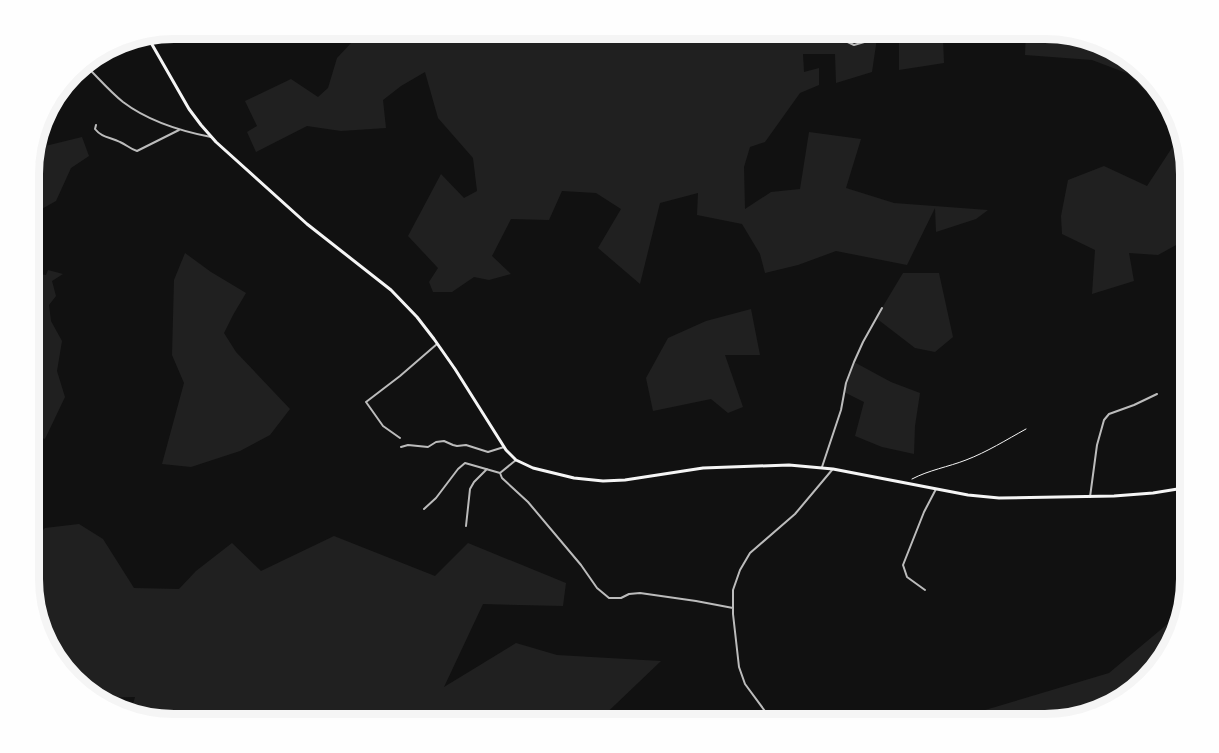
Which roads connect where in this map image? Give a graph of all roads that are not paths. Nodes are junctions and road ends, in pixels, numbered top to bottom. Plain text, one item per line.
1 (842, 39) edge
2 (873, 39) edge
3 (150, 41) edge
4 (90, 69) edge
5 (96, 125) dead end
6 (179, 130) junction
7 (211, 137) junction
8 (882, 308) dead end
9 (438, 344) junction
10 (1157, 394) dead end
11 (400, 438) dead end
12 (401, 447) dead end
13 (504, 447) junction
14 (516, 460) junction
15 (822, 467) junction
16 (833, 469) junction
17 (487, 470) junction
18 (500, 473) junction
19 (936, 489) junction
20 (1180, 489) edge
21 (1090, 497) junction
22 (424, 509) dead end
23 (466, 526) dead end
24 (926, 590) dead end
25 (733, 608) junction
26 (766, 714) edge

1 - 2 street
3 - 7 main road
4 - 6 street
5 - 6 street
6 - 7 street
7 - 9 main road
8 - 15 street
9 - 11 street
9 - 13 main road
10 - 21 street
12 - 13 street
13 - 14 main road
14 - 15 main road
14 - 18 street
15 - 16 main road
16 - 19 main road
16 - 25 street
17 - 18 street
17 - 22 street
17 - 23 street
18 - 25 street
19 - 21 main road
19 - 24 street
20 - 21 main road
25 - 26 street

